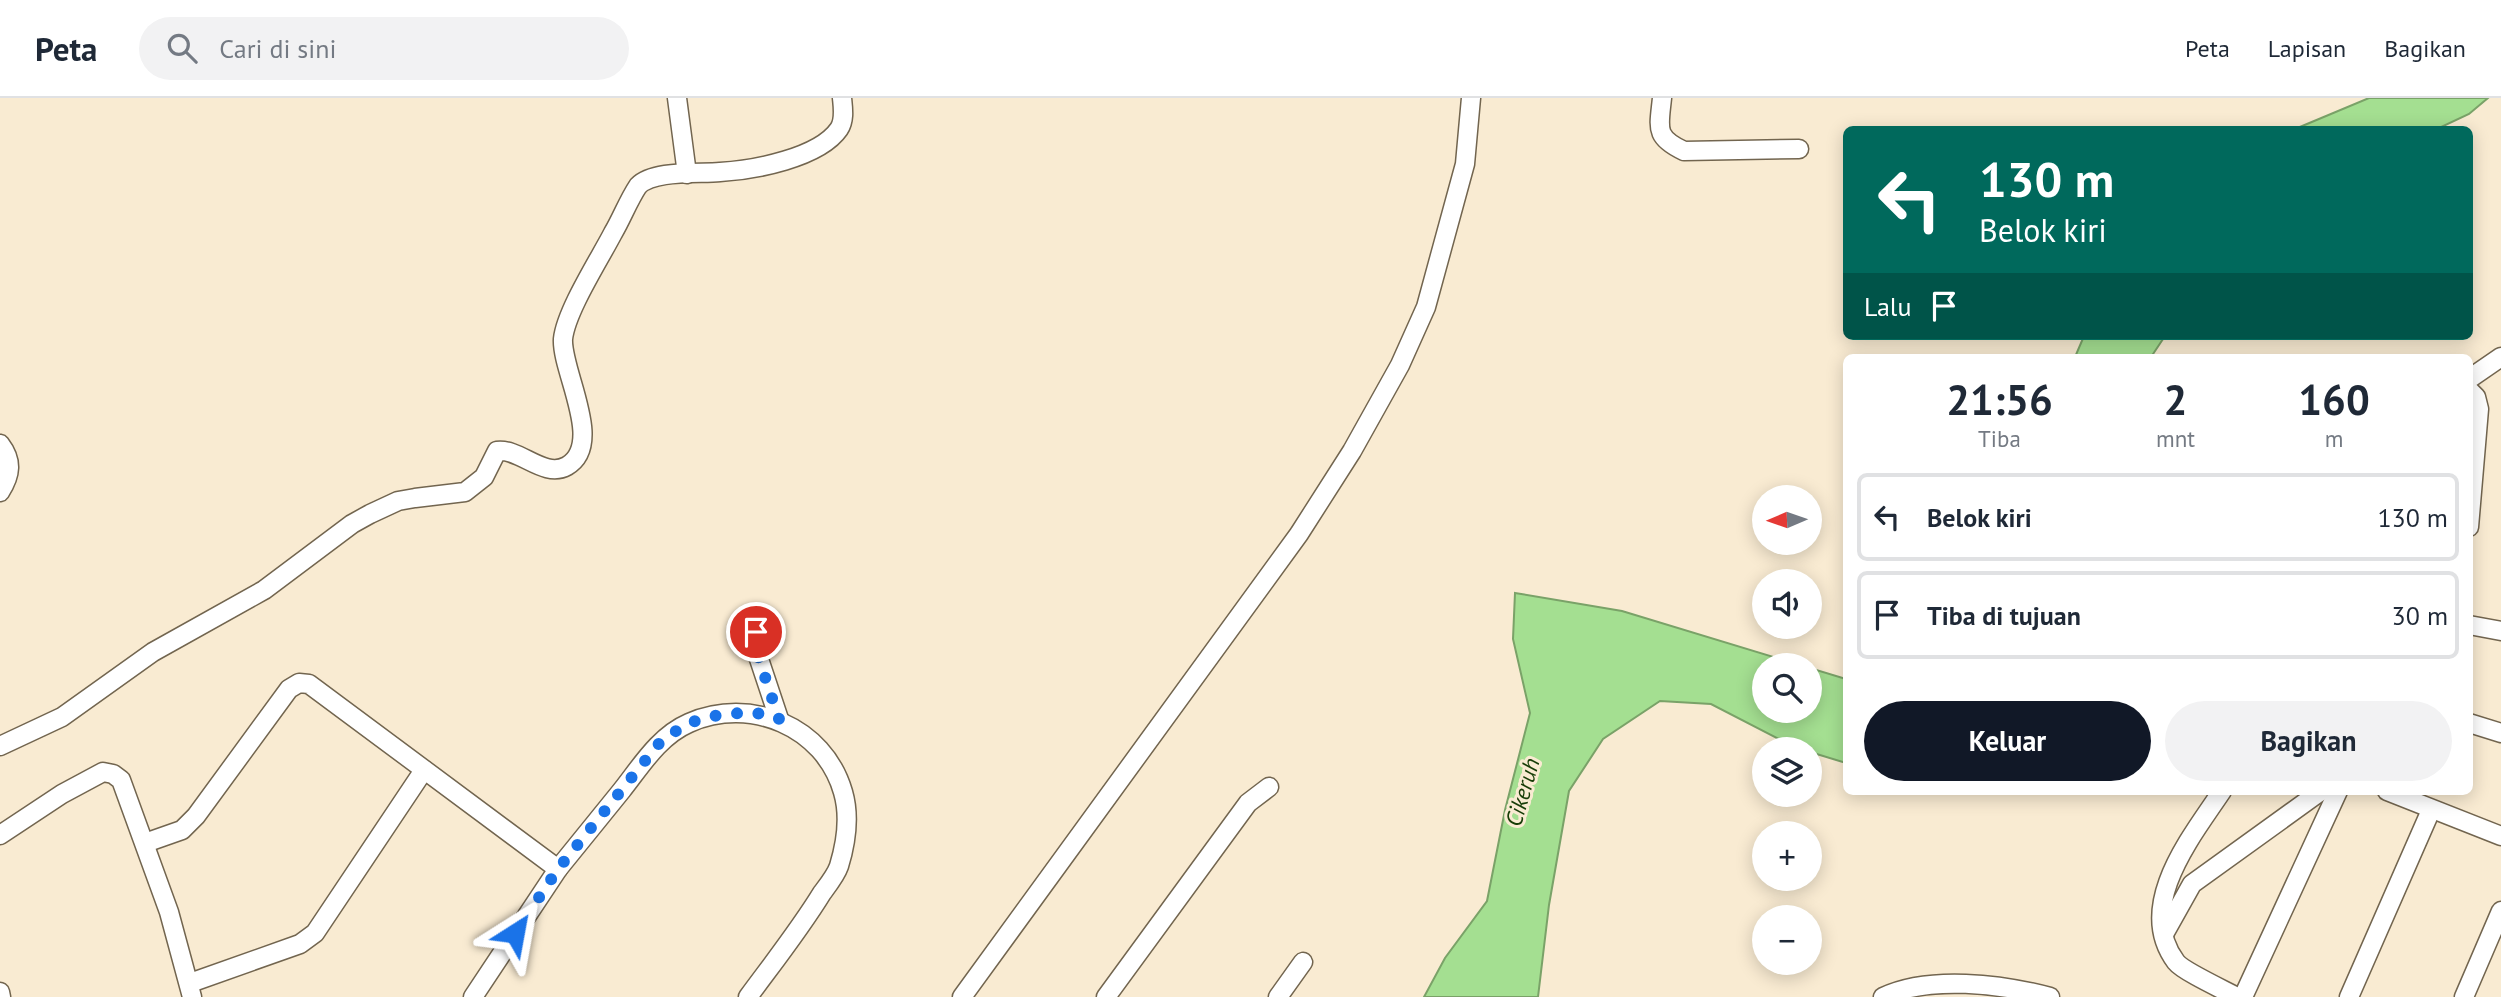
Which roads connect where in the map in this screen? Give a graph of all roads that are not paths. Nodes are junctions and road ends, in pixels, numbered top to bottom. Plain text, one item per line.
1 (677, 98) edge
2 (842, 98) edge
3 (1471, 98) edge
4 (1662, 98) edge
5 (1799, 149) dead end
6 (687, 174) junction
7 (2501, 357) edge
8 (2473, 376) edge
9 (2473, 394) edge
10 (0, 444) edge
11 (2473, 480) edge
12 (0, 492) edge
13 (757, 617) dead end
14 (2473, 626) edge
15 (2501, 631) edge
16 (779, 719) junction
17 (2473, 724) edge
18 (2501, 733) edge
19 (0, 746) edge
20 (424, 770) junction
21 (1269, 788) dead end
22 (2219, 795) edge
23 (2315, 795) edge
24 (2336, 795) edge
25 (2396, 795) edge
26 (2431, 810) junction
27 (0, 835) edge
28 (2501, 836) edge
29 (145, 843) junction
30 (558, 869) junction
31 (2501, 911) edge
32 (2163, 936) junction
33 (1303, 962) dead end
34 (191, 990) edge
35 (0, 992) edge
36 (1, 997) edge
37 (473, 997) edge
38 (748, 997) edge
39 (962, 997) edge
40 (1106, 997) edge
41 (1278, 997) edge
42 (1883, 997) edge
43 (2050, 997) edge
44 (2236, 997) edge
45 (2243, 997) edge
46 (2349, 997) edge
47 (2464, 997) edge

1 - 6 street
2 - 6 street
3 - 39 street
4 - 5 street
6 - 19 street
7 - 8 street
9 - 11 street
10 - 12 street
13 - 16 street
14 - 15 street
16 - 30 street
16 - 38 street
17 - 18 street
20 - 29 street
20 - 30 street
20 - 34 street
21 - 40 street
22 - 32 street
23 - 32 street
24 - 45 street
25 - 26 street
26 - 28 street
26 - 46 street
27 - 29 street
29 - 34 street
30 - 37 street
31 - 47 street
32 - 44 street
33 - 41 street
35 - 36 street
42 - 43 street

